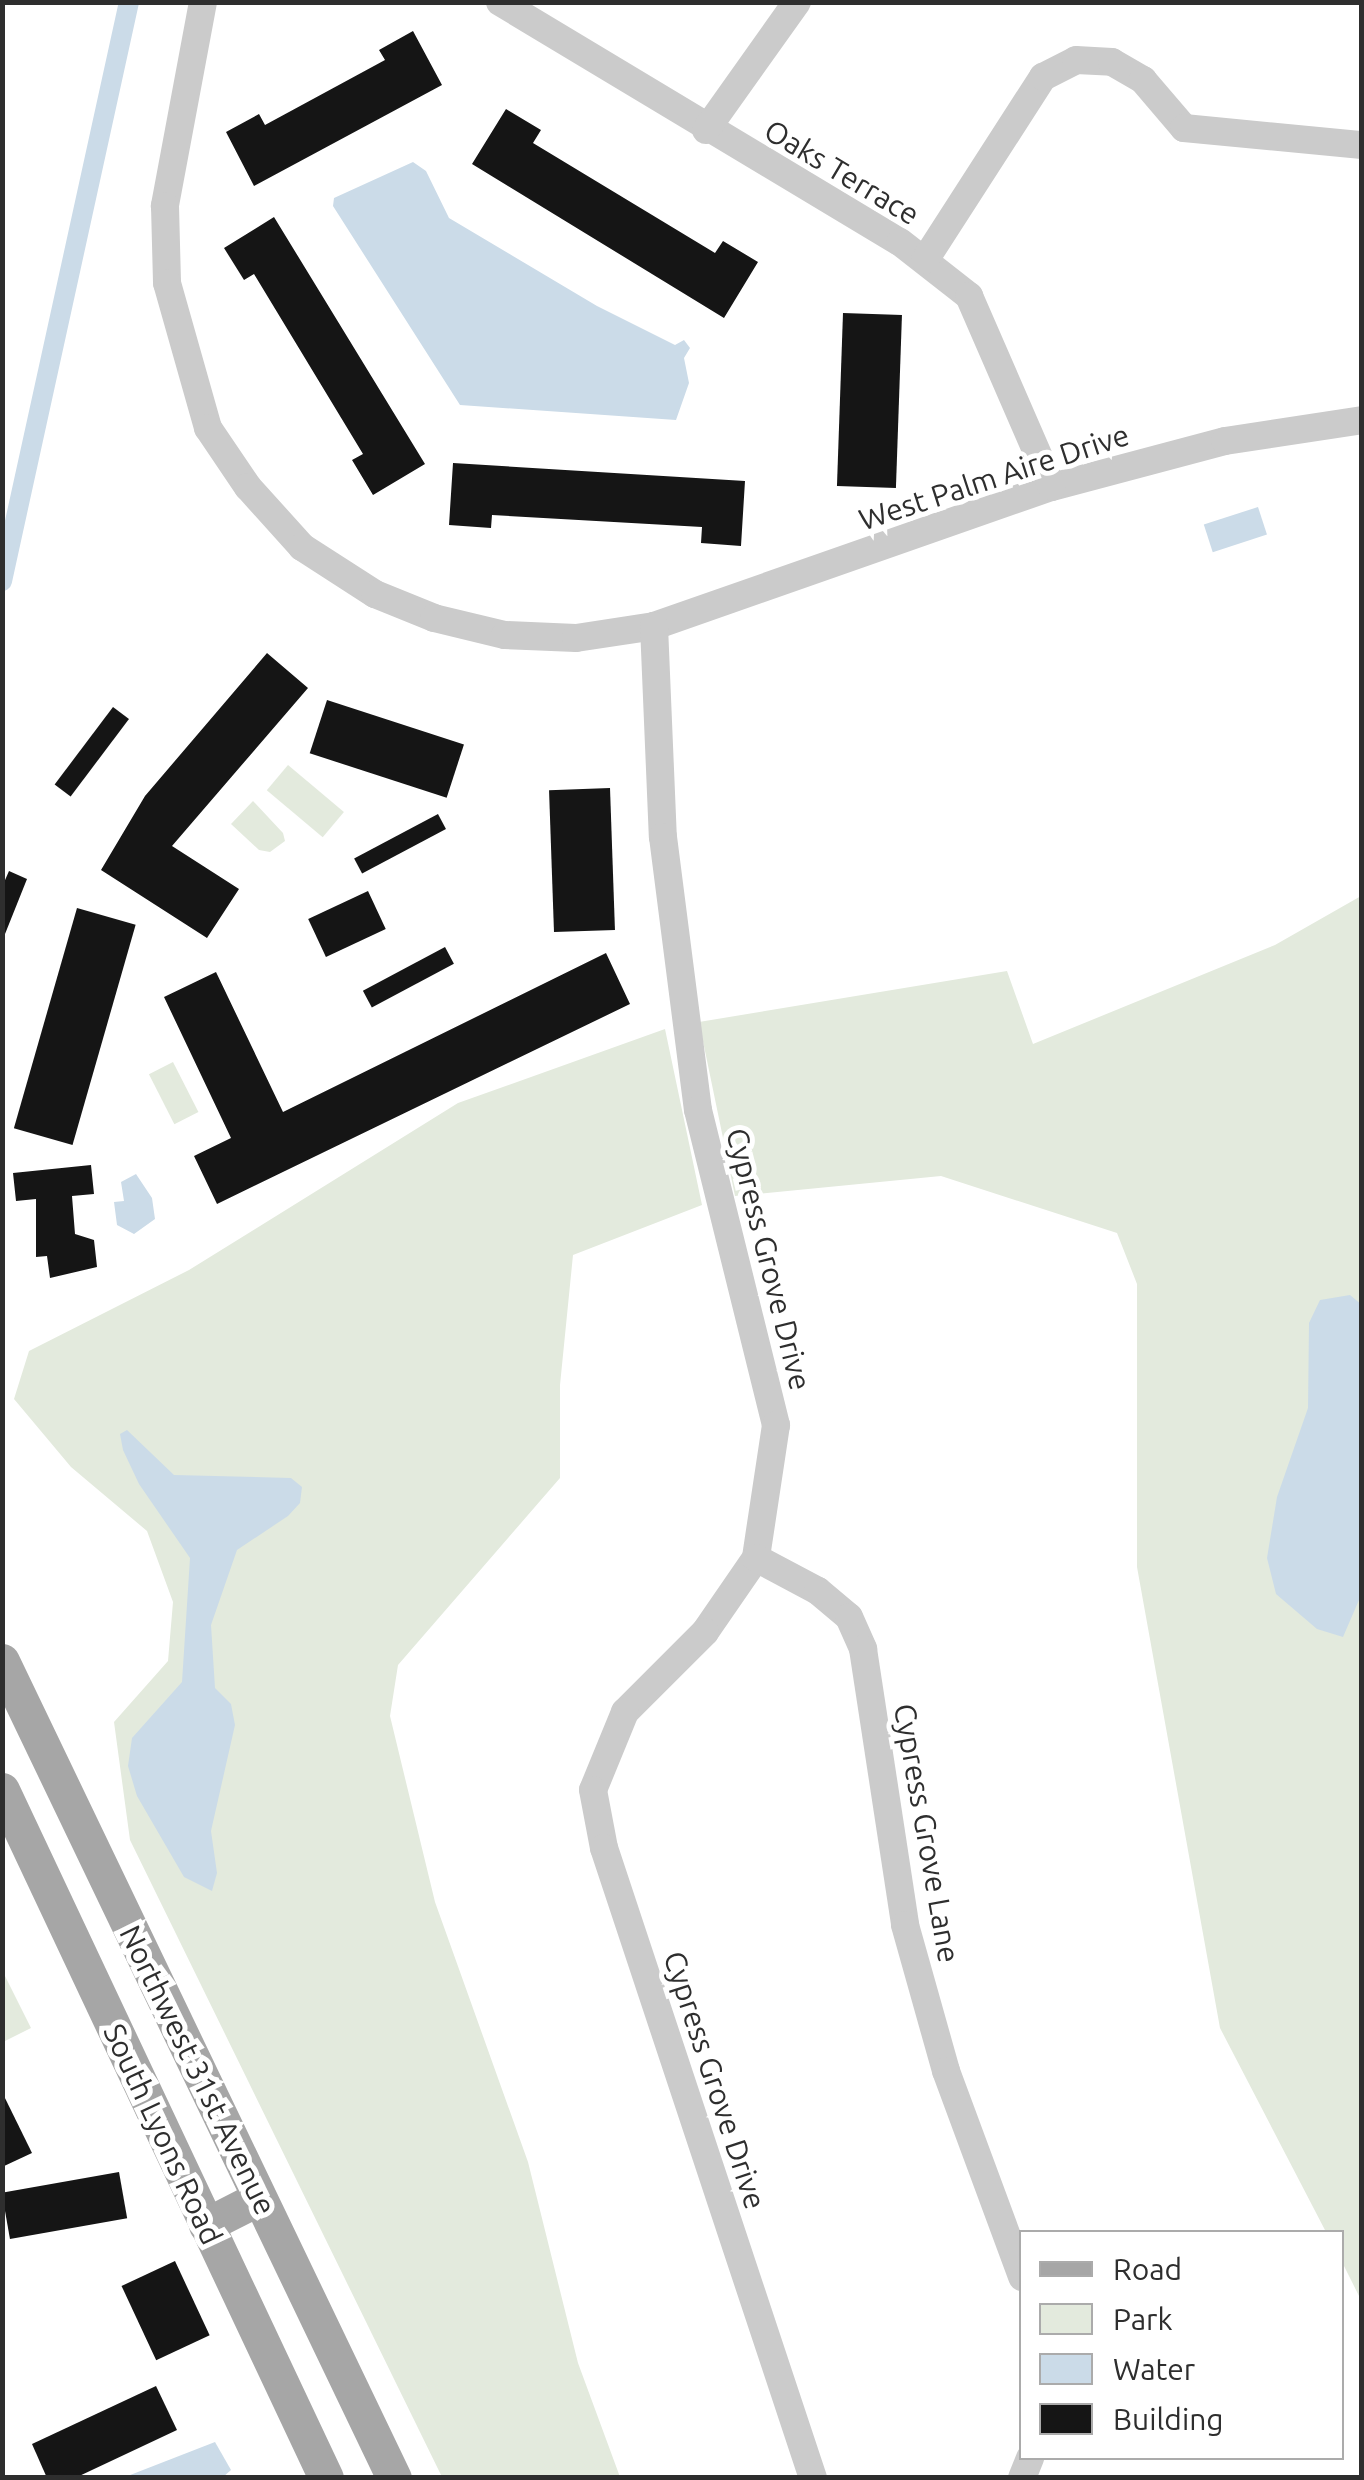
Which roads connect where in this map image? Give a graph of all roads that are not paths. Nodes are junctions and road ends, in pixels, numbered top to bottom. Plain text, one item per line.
1 (203, 2) edge
2 (500, 2) edge
3 (797, 2) edge
4 (706, 130) junction
5 (1362, 145) edge
6 (925, 260) junction
7 (1362, 420) edge
8 (1052, 487) junction
9 (654, 626) junction
10 (756, 1558) junction
11 (2, 1661) edge
12 (2, 1790) edge
13 (259, 2198) junction
14 (206, 2225) junction
15 (1019, 2269) edge
16 (326, 2478) edge
17 (394, 2478) edge
18 (812, 2478) edge

1 - 9 street, West Palm Aire Drive
2 - 4 street, Oaks Terrace
3 - 4 street
4 - 6 street, Oaks Terrace
5 - 6 street
6 - 8 street, Oaks Terrace
7 - 8 street, West Palm Aire Drive
8 - 9 street, West Palm Aire Drive
9 - 10 street, Cypress Grove Drive
10 - 15 street, Cypress Grove Lane
10 - 18 street, Cypress Grove Drive
11 - 13 main road, Northwest 31st Avenue
12 - 14 main road, South Lyons Road
13 - 14 main road
13 - 17 main road, Northwest 31st Avenue
14 - 16 main road, South Lyons Road

